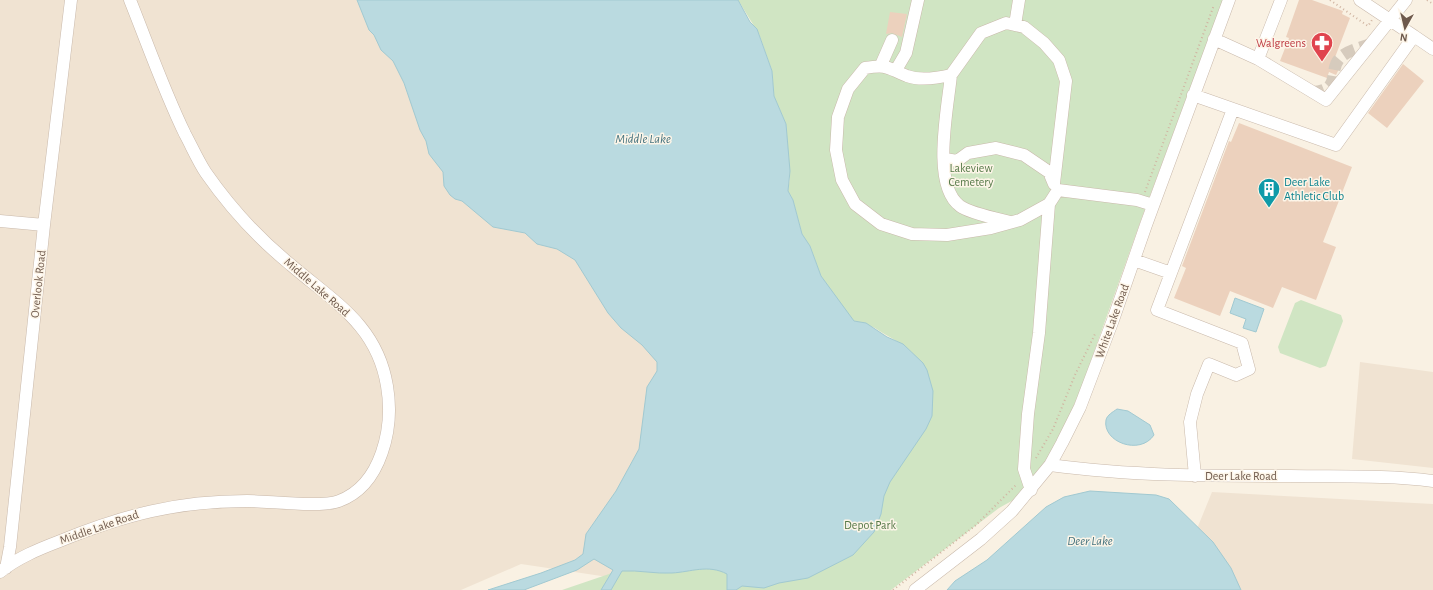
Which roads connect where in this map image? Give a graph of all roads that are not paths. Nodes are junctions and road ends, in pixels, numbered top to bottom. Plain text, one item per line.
1 (71, 0) edge
2 (130, 0) edge
3 (918, 0) edge
4 (1019, 0) edge
5 (1229, 0) edge
6 (1282, 0) edge
7 (1360, 0) edge
8 (1406, 0) edge
9 (1390, 19) junction
10 (1015, 25) junction
11 (1414, 36) junction
12 (1214, 39) junction
13 (892, 40) dead end
14 (1433, 49) edge
15 (1258, 59) junction
16 (881, 65) junction
17 (896, 70) junction
18 (951, 75) junction
19 (1193, 95) junction
20 (1233, 109) junction
21 (945, 159) junction
22 (1056, 187) junction
23 (1148, 203) junction
24 (1049, 204) junction
25 (0, 221) edge
26 (1011, 223) junction
27 (44, 226) junction
28 (1134, 260) junction
29 (1170, 273) junction
30 (1050, 465) junction
31 (1195, 476) junction
32 (1433, 481) edge
33 (1031, 490) junction
34 (3, 570) edge
35 (915, 590) edge

1 - 27 street, Overlook Road
2 - 34 street, Middle Lake Road
3 - 17 street
4 - 10 street
5 - 12 street, White Lake Road
6 - 15 street
7 - 9 street
8 - 9 street
9 - 11 street
9 - 15 street
10 - 18 street
10 - 22 street
11 - 14 street
11 - 20 street
12 - 15 street
12 - 19 street, White Lake Road
13 - 16 street
16 - 17 street
16 - 26 street
17 - 18 street
18 - 21 street
19 - 20 street
19 - 23 street, White Lake Road
20 - 29 street
21 - 22 street
21 - 26 street
22 - 23 street
22 - 24 street
23 - 28 street, White Lake Road
24 - 26 street
24 - 33 street
25 - 27 street
27 - 34 street, Overlook Road
28 - 29 street
28 - 30 street, White Lake Road
29 - 31 street
30 - 31 street, Deer Lake Road
30 - 33 street, White Lake Road
31 - 32 street, Deer Lake Road
33 - 35 street, White Lake Road

